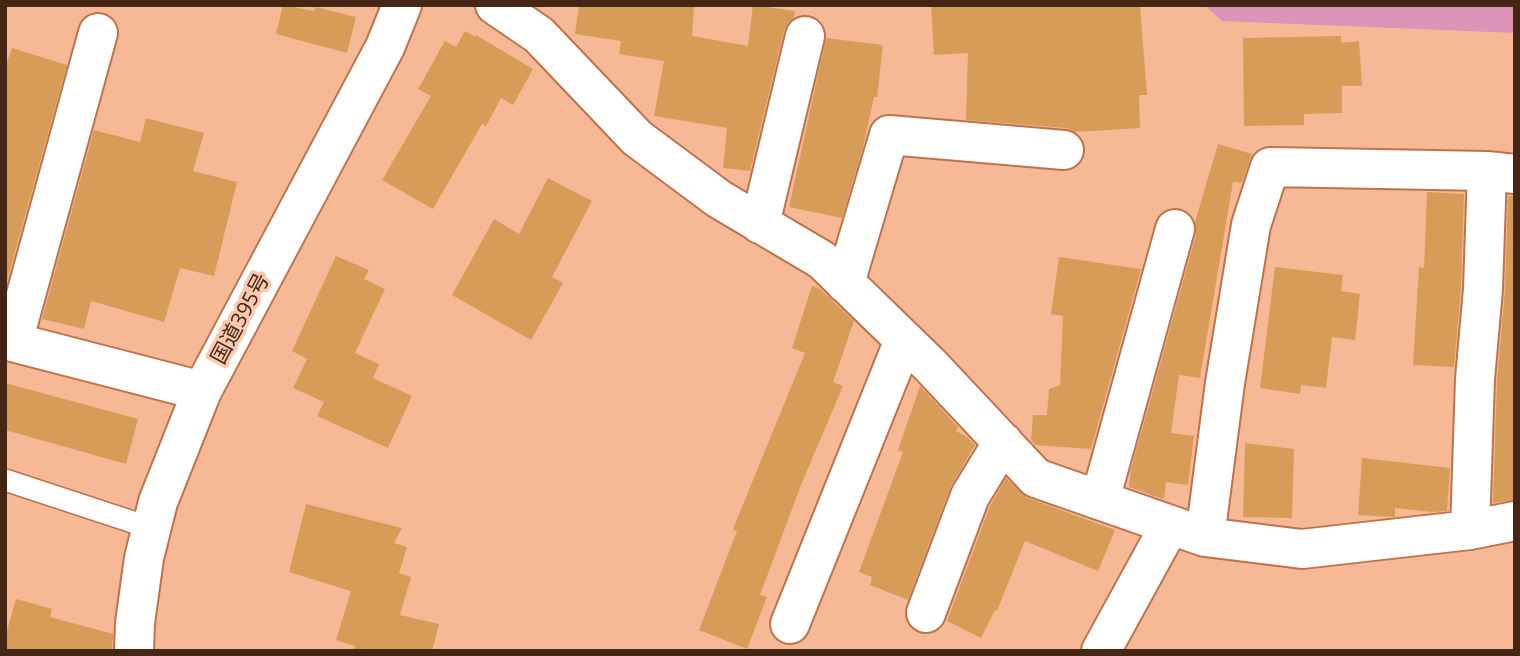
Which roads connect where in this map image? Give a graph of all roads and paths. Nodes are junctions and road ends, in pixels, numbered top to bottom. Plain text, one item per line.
1 (402, 5) edge
2 (495, 5) edge
3 (98, 33) dead end
4 (805, 36) dead end
5 (1064, 150) dead end
6 (1501, 172) edge
7 (760, 224) junction
8 (1175, 229) dead end
9 (845, 283) junction
10 (904, 340) junction
11 (9, 341) edge
12 (202, 391) junction
13 (1003, 442) junction
14 (5, 480) edge
15 (1100, 500) junction
16 (1515, 521) edge
17 (152, 528) junction
18 (1470, 530) junction
19 (1187, 531) junction
20 (926, 613) dead end
21 (790, 624) dead end
22 (134, 651) edge
23 (1101, 651) edge

1 - 12 main road, 国道395号
2 - 7 main road
3 - 11 main road
4 - 7 main road
5 - 9 main road
6 - 18 main road
6 - 19 main road
7 - 9 main road
8 - 15 main road
9 - 10 main road
10 - 13 main road
10 - 21 main road
11 - 12 main road
12 - 17 main road, 国道395号
13 - 15 main road
13 - 20 main road
14 - 17 lane
15 - 19 main road
16 - 18 main road
17 - 22 main road, 国道395号
18 - 19 main road
19 - 23 main road

